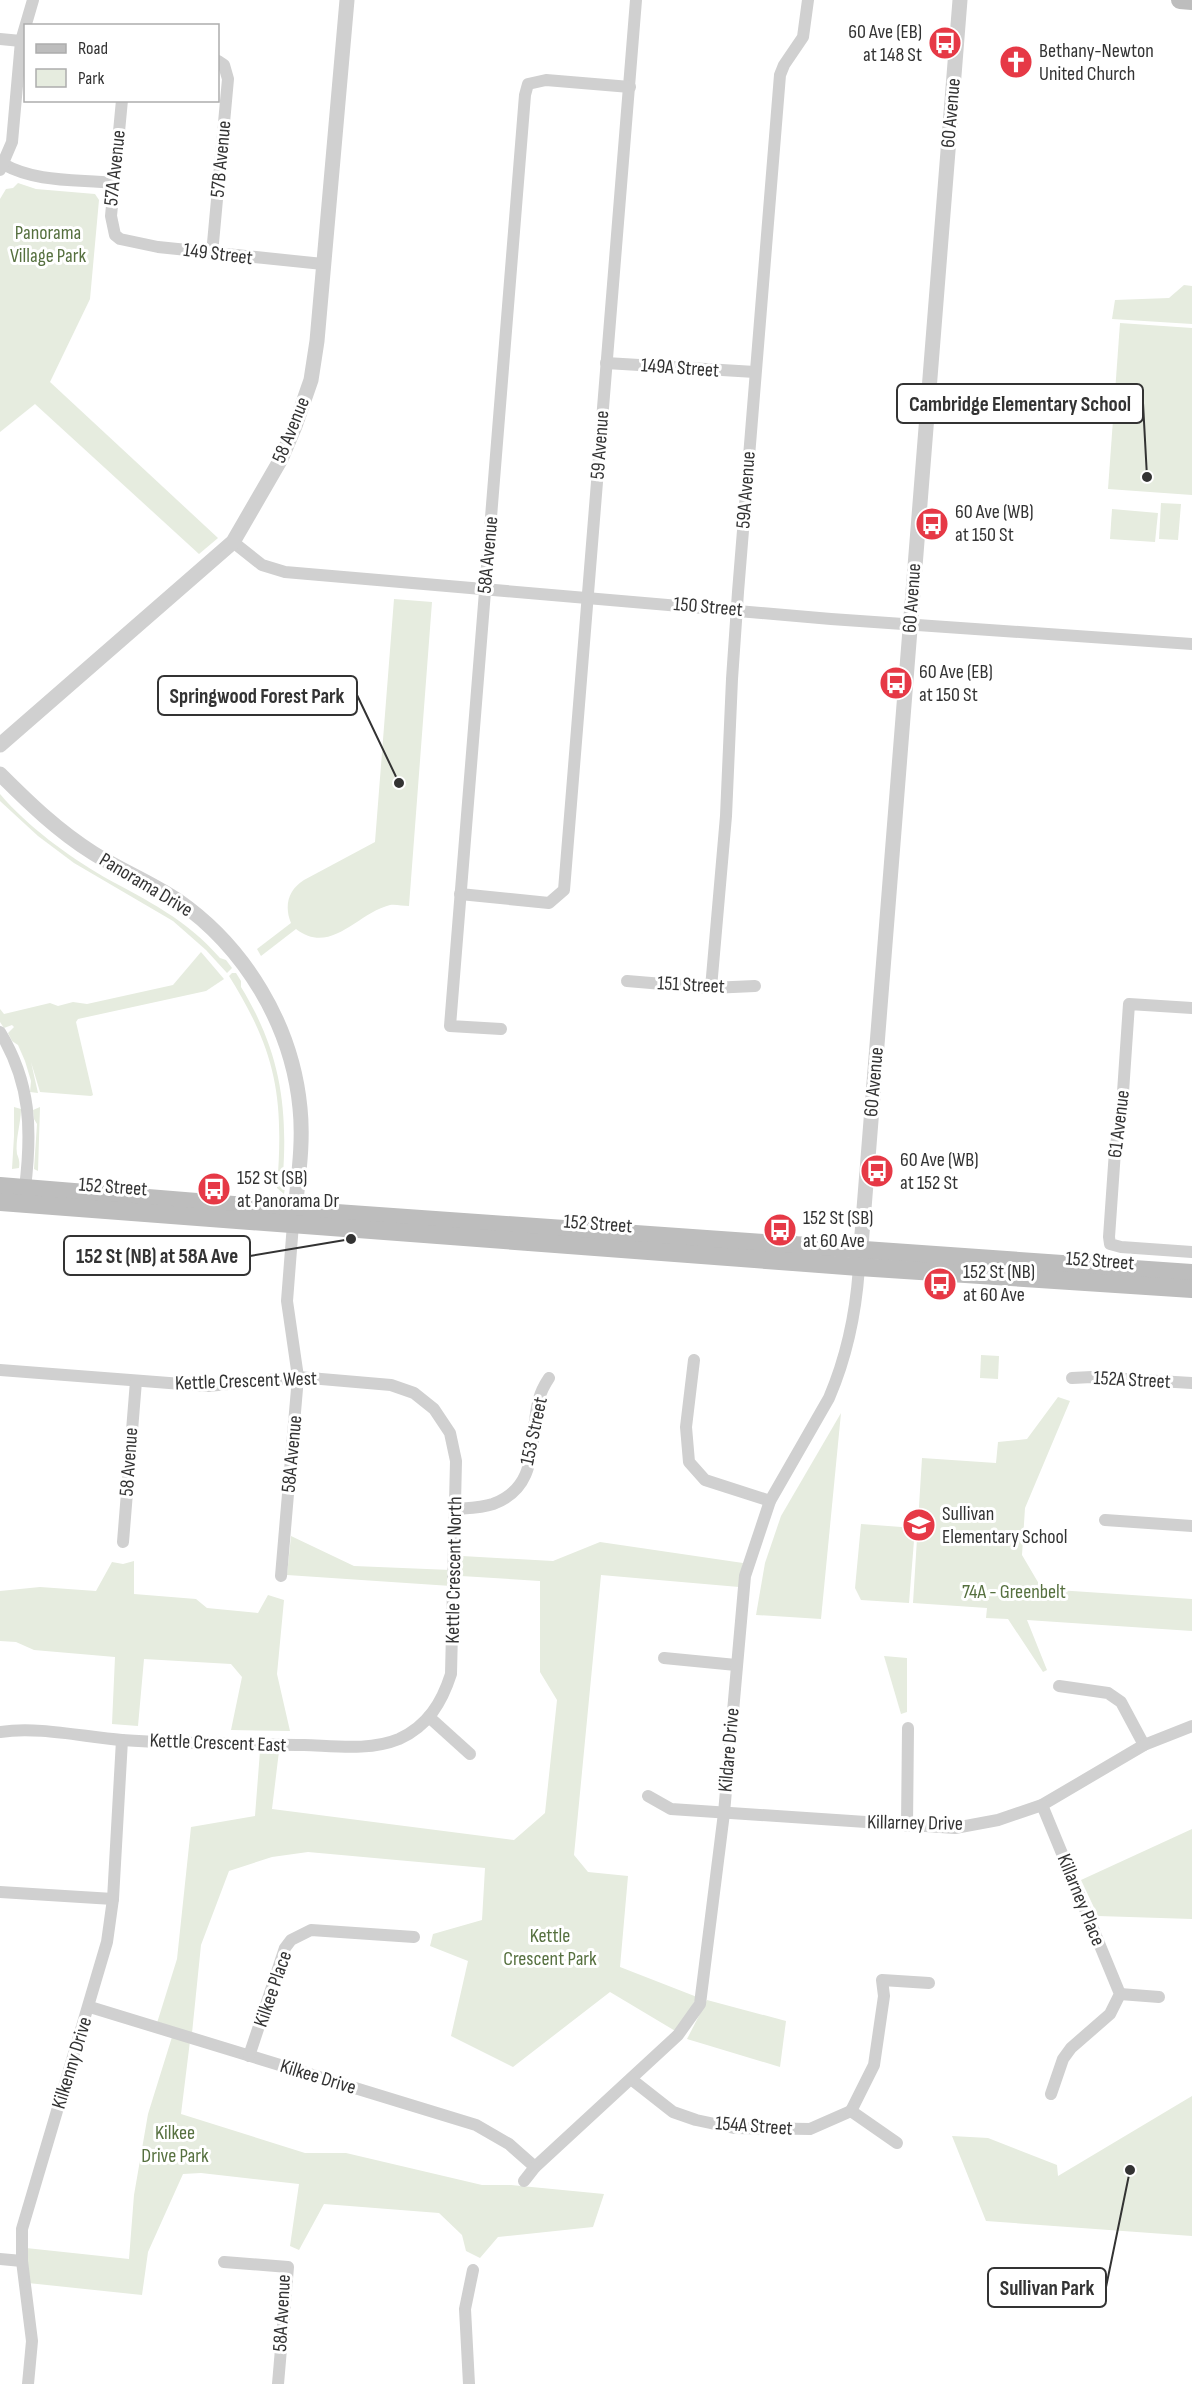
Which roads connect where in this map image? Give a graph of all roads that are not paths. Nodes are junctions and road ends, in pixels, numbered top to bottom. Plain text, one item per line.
1 (33, 0) edge
2 (348, 0) edge
3 (636, 0) edge
4 (808, 0) edge
5 (960, 0) edge
6 (1180, 0) edge
7 (1192, 1) edge
8 (26, 24) edge
9 (24, 31) edge
10 (0, 39) edge
11 (21, 41) junction
12 (221, 63) edge
13 (630, 87) junction
14 (122, 102) edge
15 (2, 167) edge
16 (114, 183) junction
17 (115, 235) joint
18 (212, 254) junction
19 (323, 264) junction
20 (606, 363) junction
21 (755, 372) junction
22 (233, 542) junction
23 (485, 590) junction
24 (588, 597) junction
25 (737, 610) junction
26 (910, 625) junction
27 (1192, 644) edge
28 (0, 745) edge
29 (0, 774) edge
30 (460, 894) junction
31 (627, 981) dead end
32 (755, 986) dead end
33 (711, 987) junction
34 (1192, 1008) edge
35 (501, 1029) dead end
36 (0, 1032) edge
37 (0, 1186) edge
38 (25, 1188) junction
39 (0, 1201) edge
40 (294, 1217) junction
41 (1192, 1252) edge
42 (860, 1259) junction
43 (1192, 1273) edge
44 (1192, 1289) edge
45 (694, 1360) dead end
46 (0, 1370) edge
47 (298, 1377) junction
48 (549, 1377) dead end
49 (1072, 1378) dead end
50 (136, 1381) junction
51 (1192, 1383) edge
52 (443, 1420) joint
53 (770, 1501) junction
54 (455, 1509) junction
55 (1105, 1520) dead end
56 (1192, 1526) edge
57 (123, 1542) dead end
58 (281, 1576) dead end
59 (664, 1658) dead end
60 (735, 1665) junction
61 (1059, 1686) dead end
62 (429, 1717) junction
63 (1192, 1726) edge
64 (908, 1728) dead end
65 (0, 1732) edge
66 (122, 1740) junction
67 (1144, 1745) junction
68 (470, 1754) dead end
69 (648, 1796) dead end
70 (1042, 1805) junction
71 (724, 1813) junction
72 (907, 1826) junction
73 (0, 1892) edge
74 (113, 1899) junction
75 (414, 1937) dead end
76 (929, 1983) dead end
77 (1120, 1995) junction
78 (1159, 1997) dead end
79 (90, 2007) junction
80 (249, 2056) junction
81 (631, 2079) junction
82 (1051, 2094) dead end
83 (850, 2111) junction
84 (897, 2143) dead end
85 (535, 2167) junction
86 (524, 2181) dead end
87 (0, 2259) edge
88 (22, 2261) junction
89 (224, 2262) dead end
90 (473, 2270) dead end
91 (28, 2384) edge
92 (278, 2384) edge
93 (469, 2384) edge

1 - 8 street
2 - 19 street, 58 Avenue
3 - 13 street, 59 Avenue
4 - 21 street, 59A Avenue
5 - 26 street, 60 Avenue
6 - 7 main road
9 - 11 street
10 - 11 street
11 - 15 street
12 - 18 street, 57B Avenue
13 - 20 street, 59 Avenue
13 - 23 street, 58A Avenue
14 - 16 street, 57A Avenue
15 - 16 street
16 - 17 street, 57A Avenue
17 - 18 street, 149 Street
18 - 19 street, 149 Street
19 - 22 street, 58 Avenue
20 - 21 street, 149A Street
20 - 24 street, 59 Avenue
21 - 25 street, 59A Avenue
22 - 23 street, 150 Street
22 - 28 street, 58 Avenue
23 - 24 street, 150 Street
23 - 30 street, 58A Avenue
24 - 25 street, 150 Street
24 - 30 street, 59 Avenue
25 - 26 street, 150 Street
25 - 33 street, 59A Avenue
26 - 27 street, 150 Street
26 - 42 street, 60 Avenue
29 - 40 street, Panorama Drive
30 - 35 street, 58A Avenue
31 - 33 street, 151 Street
32 - 33 street, 151 Street
34 - 41 street, 61 Avenue
36 - 38 street
37 - 38 main road, 152 Street
38 - 39 main road
38 - 40 main road, 152 Street
39 - 40 main road, 152 Street
40 - 42 main road, 152 Street
40 - 47 street, 58A Avenue
42 - 43 main road, 152 Street
42 - 44 main road, 152 Street
42 - 53 street, Kildare Drive
45 - 53 street
46 - 50 street, Kettle Crescent West
47 - 50 street, Kettle Crescent West
47 - 52 street, Kettle Crescent West
47 - 58 street, 58A Avenue
48 - 54 street, 153 Street
49 - 51 street, 152A Street
50 - 57 street, 58 Avenue
52 - 54 street, Kettle Crescent North
53 - 60 street, Kildare Drive
54 - 62 street, Kettle Crescent North
55 - 56 street
59 - 60 street
60 - 71 street, Kildare Drive
61 - 67 street
62 - 66 street, Kettle Crescent East
62 - 68 street
63 - 67 street, Killarney Drive
64 - 72 street
65 - 66 street, Kettle Crescent East
66 - 74 street, Kilkenny Drive
67 - 70 street, Killarney Drive
69 - 71 street, Killarney Drive
70 - 72 street, Killarney Drive
70 - 77 street, Killarney Place
71 - 72 street, Killarney Drive
71 - 81 street, Kildare Drive
73 - 74 street
74 - 79 street, Kilkenny Drive
75 - 80 street, Kilkee Place
76 - 83 street
77 - 78 street
77 - 82 street
79 - 80 street, Kilkee Drive
79 - 88 street, Kilkenny Drive
80 - 85 street, Kilkee Drive
81 - 83 street, 154A Street
81 - 85 street, Kildare Drive
83 - 84 street
85 - 86 street, Kildare Drive
87 - 88 street
88 - 91 street, Kilkenny Drive
89 - 92 street, 58A Avenue
90 - 93 street

